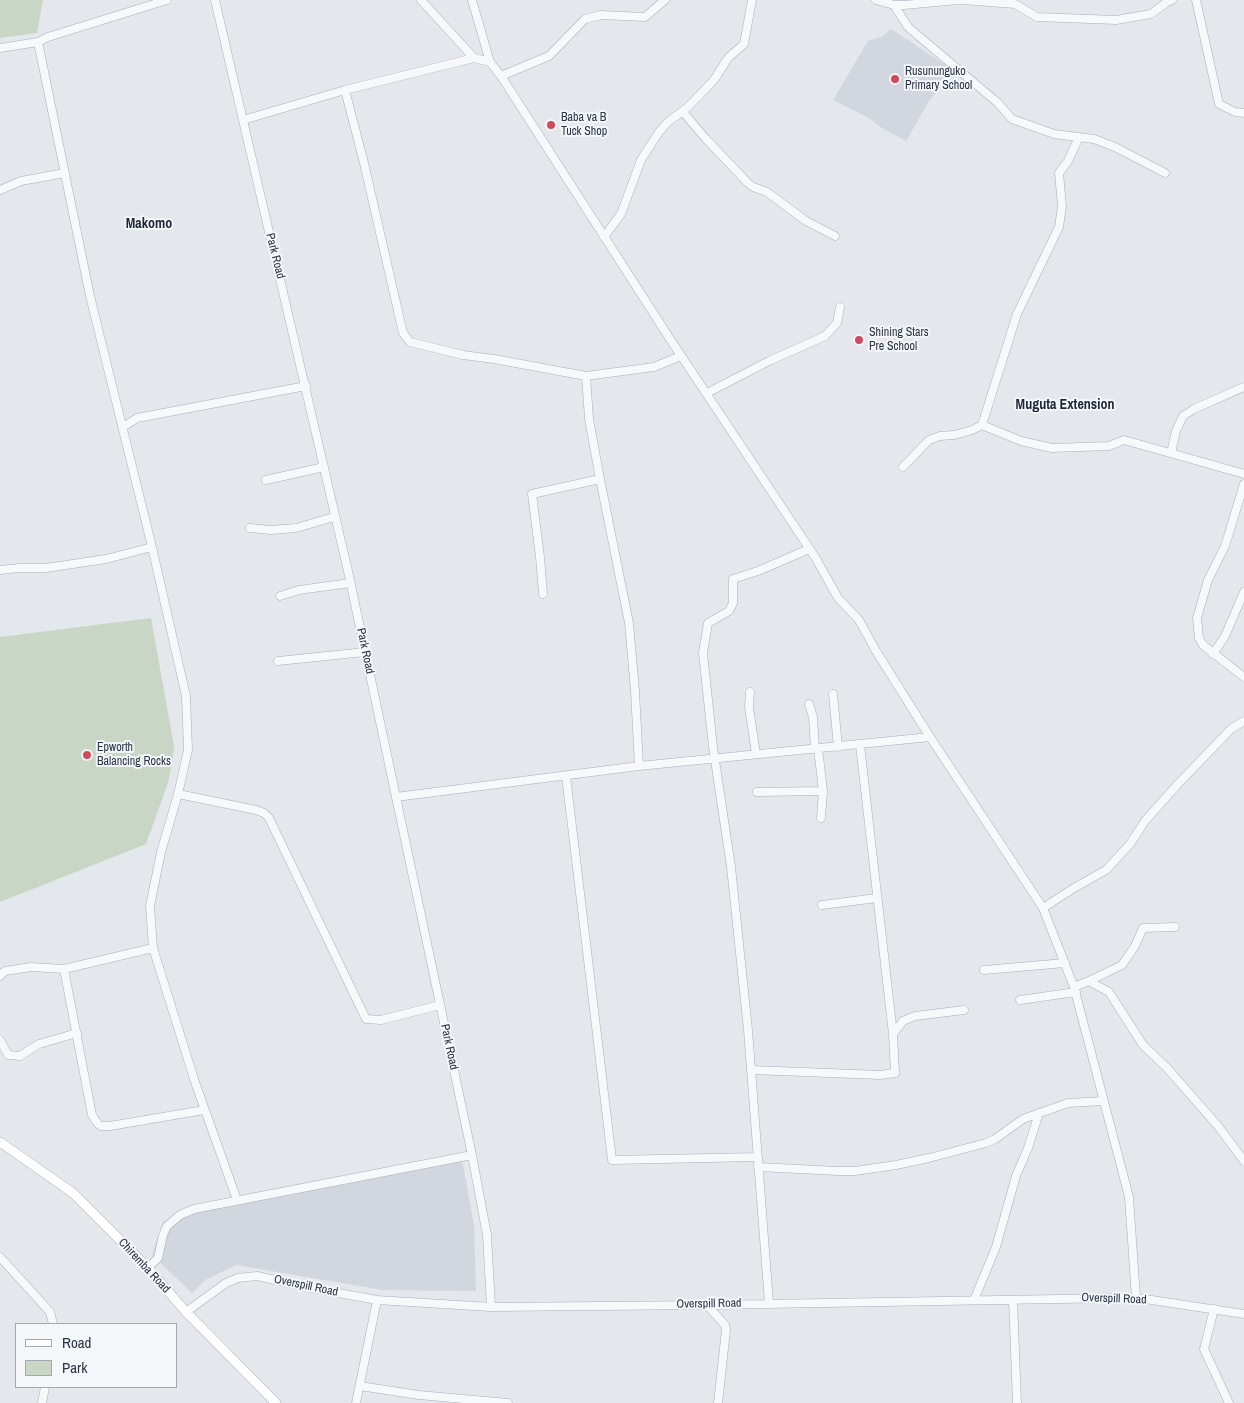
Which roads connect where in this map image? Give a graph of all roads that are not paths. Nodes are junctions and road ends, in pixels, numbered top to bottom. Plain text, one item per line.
1 (167, 0) edge
2 (215, 0) edge
3 (421, 0) edge
4 (472, 0) edge
5 (665, 0) edge
6 (752, 0) edge
7 (876, 0) edge
8 (961, 0) edge
9 (1172, 0) edge
10 (1196, 0) edge
11 (894, 5) junction
12 (38, 42) junction
13 (0, 48) edge
14 (474, 58) junction
15 (490, 62) junction
16 (501, 76) junction
17 (346, 90) junction
18 (683, 112) junction
19 (1244, 113) edge
20 (243, 120) junction
21 (1078, 137) junction
22 (1165, 173) dead end
23 (65, 174) junction
24 (0, 190) edge
25 (835, 236) dead end
26 (604, 237) junction
27 (840, 307) dead end
28 (681, 356) junction
29 (586, 376) junction
30 (306, 386) junction
31 (1244, 387) edge
32 (707, 393) junction
33 (982, 425) junction
34 (123, 427) junction
35 (1171, 453) junction
36 (324, 467) junction
37 (903, 467) dead end
38 (1244, 474) edge
39 (266, 480) dead end
40 (600, 480) junction
41 (1244, 484) edge
42 (334, 517) junction
43 (250, 528) dead end
44 (152, 546) junction
45 (809, 549) junction
46 (0, 570) edge
47 (350, 583) junction
48 (1244, 592) edge
49 (542, 594) dead end
50 (280, 596) dead end
51 (365, 652) junction
52 (1213, 654) junction
53 (278, 661) dead end
54 (1244, 677) edge
55 (750, 692) dead end
56 (833, 694) dead end
57 (809, 704) dead end
58 (1244, 721) edge
59 (930, 737) junction
60 (860, 745) junction
61 (838, 747) junction
62 (817, 749) junction
63 (756, 754) junction
64 (715, 758) junction
65 (639, 766) junction
66 (566, 776) junction
67 (823, 790) junction
68 (757, 792) dead end
69 (178, 794) junction
70 (396, 797) junction
71 (821, 818) dead end
72 (877, 898) junction
73 (822, 905) dead end
74 (1043, 908) junction
75 (1175, 927) dead end
76 (153, 948) junction
77 (1065, 963) junction
78 (64, 969) junction
79 (984, 970) dead end
80 (0, 976) edge
81 (1089, 981) junction
82 (1075, 990) junction
83 (1020, 1000) dead end
84 (440, 1004) junction
85 (964, 1010) dead end
86 (77, 1033) junction
87 (893, 1034) junction
88 (0, 1040) edge
89 (752, 1070) junction
90 (1103, 1101) junction
91 (204, 1110) junction
92 (1039, 1113) junction
93 (0, 1142) edge
94 (472, 1155) junction
95 (757, 1158) junction
96 (1244, 1161) edge
97 (758, 1166) junction
98 (237, 1200) junction
99 (0, 1257) edge
100 (148, 1268) junction
101 (1136, 1298) junction
102 (377, 1300) junction
103 (974, 1300) junction
104 (1014, 1300) junction
105 (769, 1303) junction
106 (707, 1305) junction
107 (491, 1306) junction
108 (1214, 1309) junction
109 (186, 1312) junction
110 (1244, 1314) edge
111 (53, 1323) edge
112 (360, 1386) junction
113 (45, 1388) edge
114 (42, 1403) edge
115 (276, 1403) edge
116 (356, 1403) edge
117 (508, 1403) edge
118 (718, 1403) edge
119 (1017, 1403) edge
120 (1229, 1403) edge

1 - 12 street
2 - 20 street, Park Road
3 - 14 street
4 - 15 street
5 - 16 street
6 - 18 street
7 - 11 street
8 - 9 street
8 - 11 street
10 - 19 street
11 - 21 street
12 - 13 street
12 - 23 street
14 - 15 street
14 - 17 street
15 - 16 street
16 - 26 street
17 - 20 street
17 - 29 street
18 - 25 street
18 - 26 street
20 - 30 street, Park Road
21 - 22 street
21 - 33 street
23 - 24 street
23 - 34 street
26 - 28 street
27 - 32 street
28 - 29 street
28 - 32 street
29 - 40 street
30 - 34 street
30 - 36 street, Park Road
31 - 35 street
32 - 45 street
33 - 35 street
33 - 37 street
34 - 44 street
35 - 38 street
36 - 39 street
36 - 42 street, Park Road
40 - 49 street
40 - 65 street
41 - 52 street
42 - 43 street
42 - 47 street, Park Road
44 - 46 street
44 - 69 street
45 - 59 street
45 - 64 street
47 - 50 street
47 - 51 street, Park Road
48 - 52 street
51 - 53 street
51 - 70 street, Park Road
52 - 54 street
55 - 63 street
56 - 61 street
57 - 62 street
58 - 74 street
59 - 60 street
59 - 74 street
60 - 61 street
60 - 72 street
61 - 62 street
62 - 63 street
62 - 67 street
63 - 64 street
64 - 65 street
64 - 89 street
65 - 66 street
66 - 70 street
66 - 95 street
67 - 68 street
67 - 71 street
69 - 76 street
69 - 84 street
70 - 84 street, Park Road
72 - 73 street
72 - 87 street
74 - 77 street
75 - 81 street
76 - 78 street
76 - 91 street
77 - 79 street
77 - 82 street
78 - 80 street
78 - 86 street
81 - 82 street
81 - 96 street
82 - 83 street
82 - 90 street
84 - 94 street, Park Road
85 - 87 street
86 - 88 street
86 - 91 street
87 - 89 street
89 - 95 street
90 - 92 street
90 - 101 street
91 - 98 street
92 - 97 street
92 - 103 street
93 - 100 main road, Chiremba Road
94 - 98 street
94 - 107 street, Park Road
95 - 97 street
97 - 105 street
98 - 100 street
99 - 111 street
100 - 109 main road, Chiremba Road
101 - 104 street, Overspill Road
101 - 108 street, Overspill Road
102 - 107 street, Overspill Road
102 - 109 street, Overspill Road
102 - 112 street
103 - 104 street, Overspill Road
103 - 105 street, Overspill Road
104 - 119 street
105 - 106 street, Overspill Road
106 - 107 street, Overspill Road
106 - 118 street
108 - 110 street, Overspill Road
108 - 120 street
109 - 115 main road, Chiremba Road
112 - 116 street
112 - 117 street
113 - 114 street

